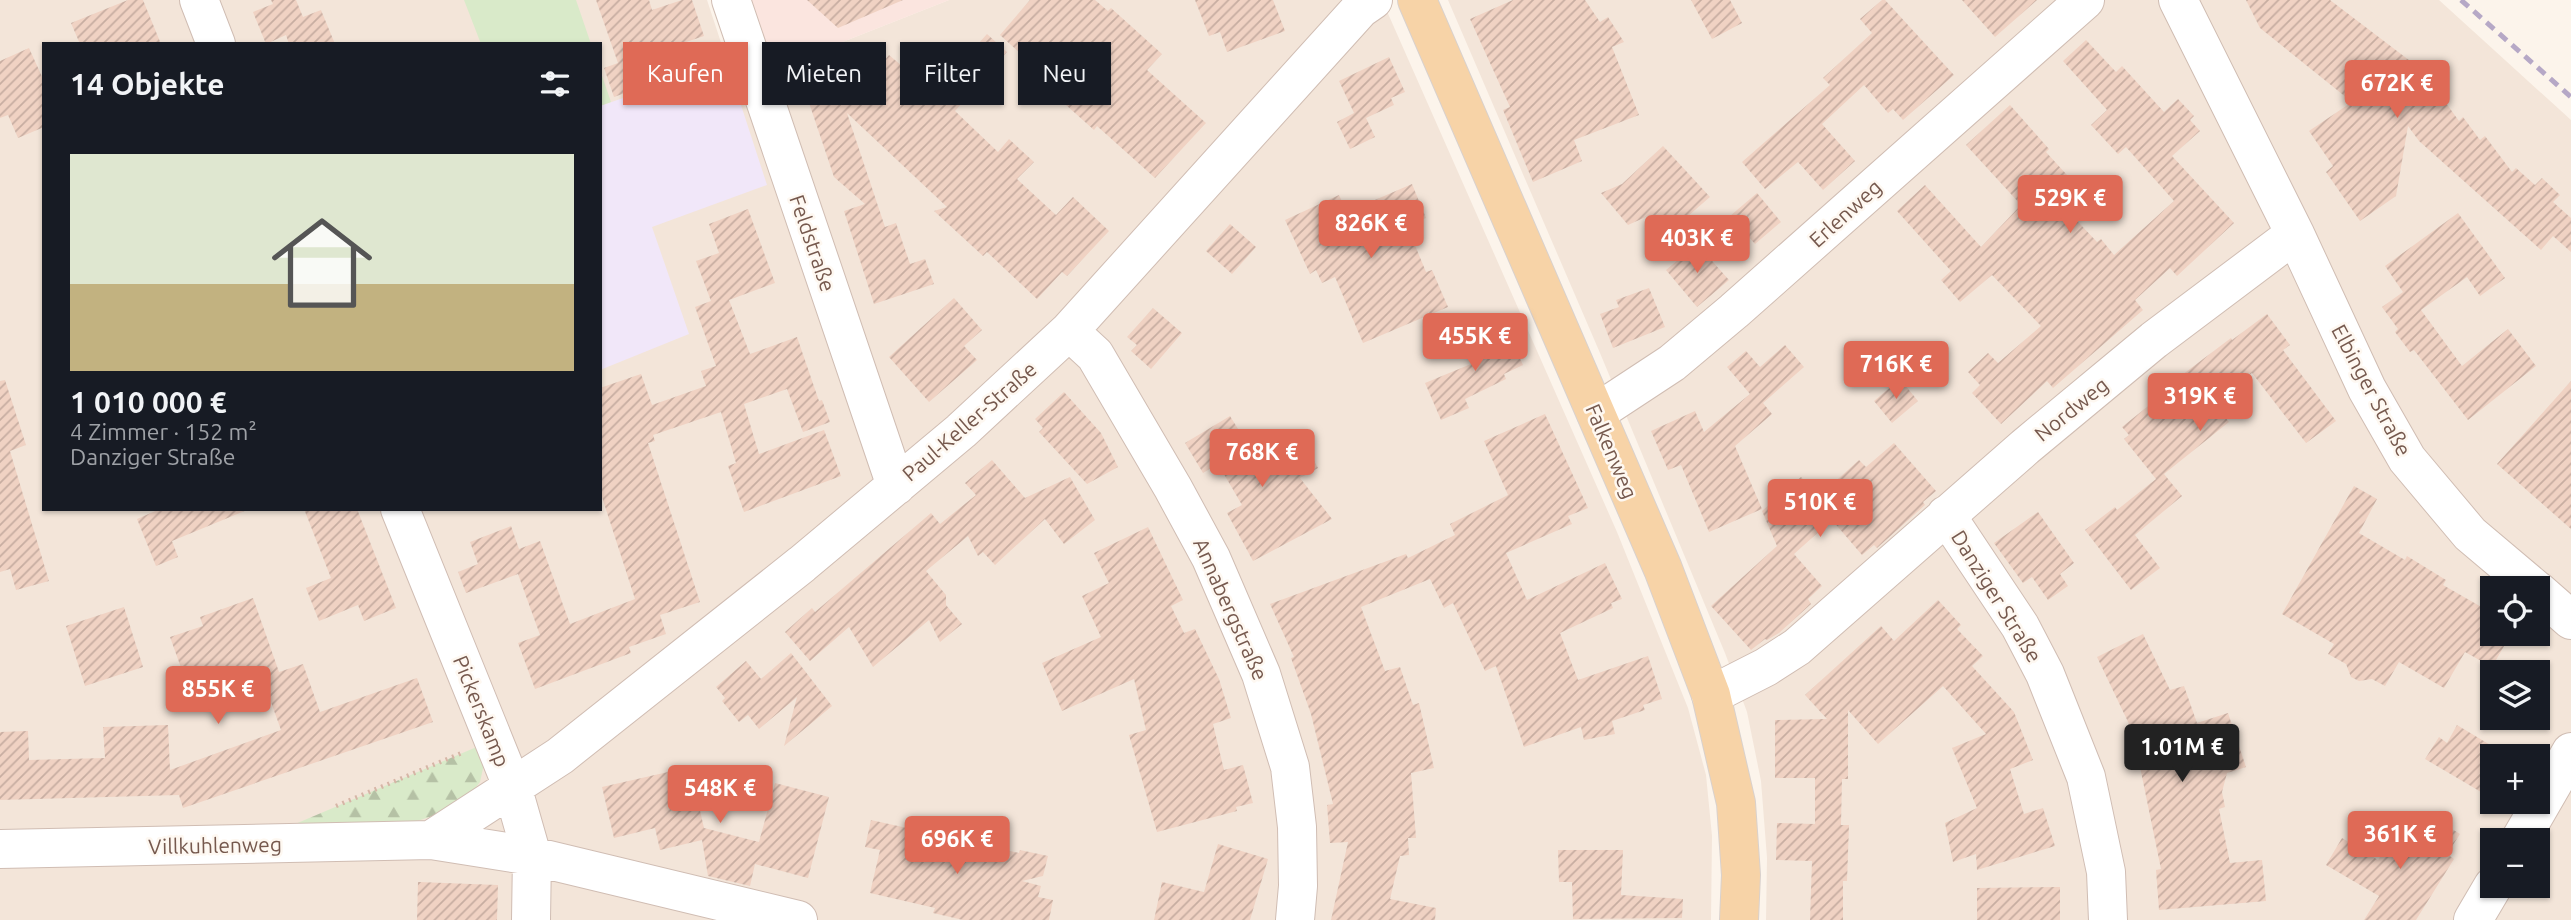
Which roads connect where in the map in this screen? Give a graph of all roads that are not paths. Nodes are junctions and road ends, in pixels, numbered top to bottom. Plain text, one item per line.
1 (199, 0) edge
2 (731, 0) edge
3 (1373, 0) edge
4 (1417, 0) edge
5 (2085, 0) edge
6 (2178, 0) edge
7 (215, 42) edge
8 (2295, 234) junction
9 (1069, 331) junction
10 (1596, 413) junction
11 (895, 486) junction
12 (401, 511) edge
13 (1946, 515) junction
14 (2520, 576) edge
15 (2550, 602) edge
16 (2571, 620) edge
17 (1711, 695) junction
18 (2571, 752) edge
19 (512, 786) junction
20 (2527, 828) edge
21 (431, 840) junction
22 (0, 849) edge
23 (532, 856) junction
24 (2486, 898) edge
25 (531, 920) edge
26 (798, 920) edge
27 (1295, 920) edge
28 (1739, 920) edge
29 (2108, 920) edge
30 (2473, 920) edge

1 - 7 street
2 - 11 street, Feldstraße
3 - 9 street, Paul-Keller-Straße
4 - 10 main road, Falkenweg
5 - 10 street, Erlenweg
6 - 8 street
8 - 13 street, Nordweg
8 - 14 street, Elbinger Straße
9 - 11 street, Paul-Keller-Straße
9 - 27 street, Annabergstraße
10 - 17 main road, Falkenweg
11 - 19 street, Paul-Keller-Straße
12 - 19 street, Pickerskamp
13 - 17 street, Nordweg
13 - 29 street, Danziger Straße
15 - 16 street, Elbinger Straße
17 - 28 main road, Falkenweg
18 - 20 street
19 - 21 street
19 - 23 street, Pickerskamp
21 - 22 street, Villkuhlenweg
21 - 23 street, Villkuhlenweg
23 - 25 street, Pickerskamp
23 - 26 street, Villkuhlenweg
24 - 30 street

